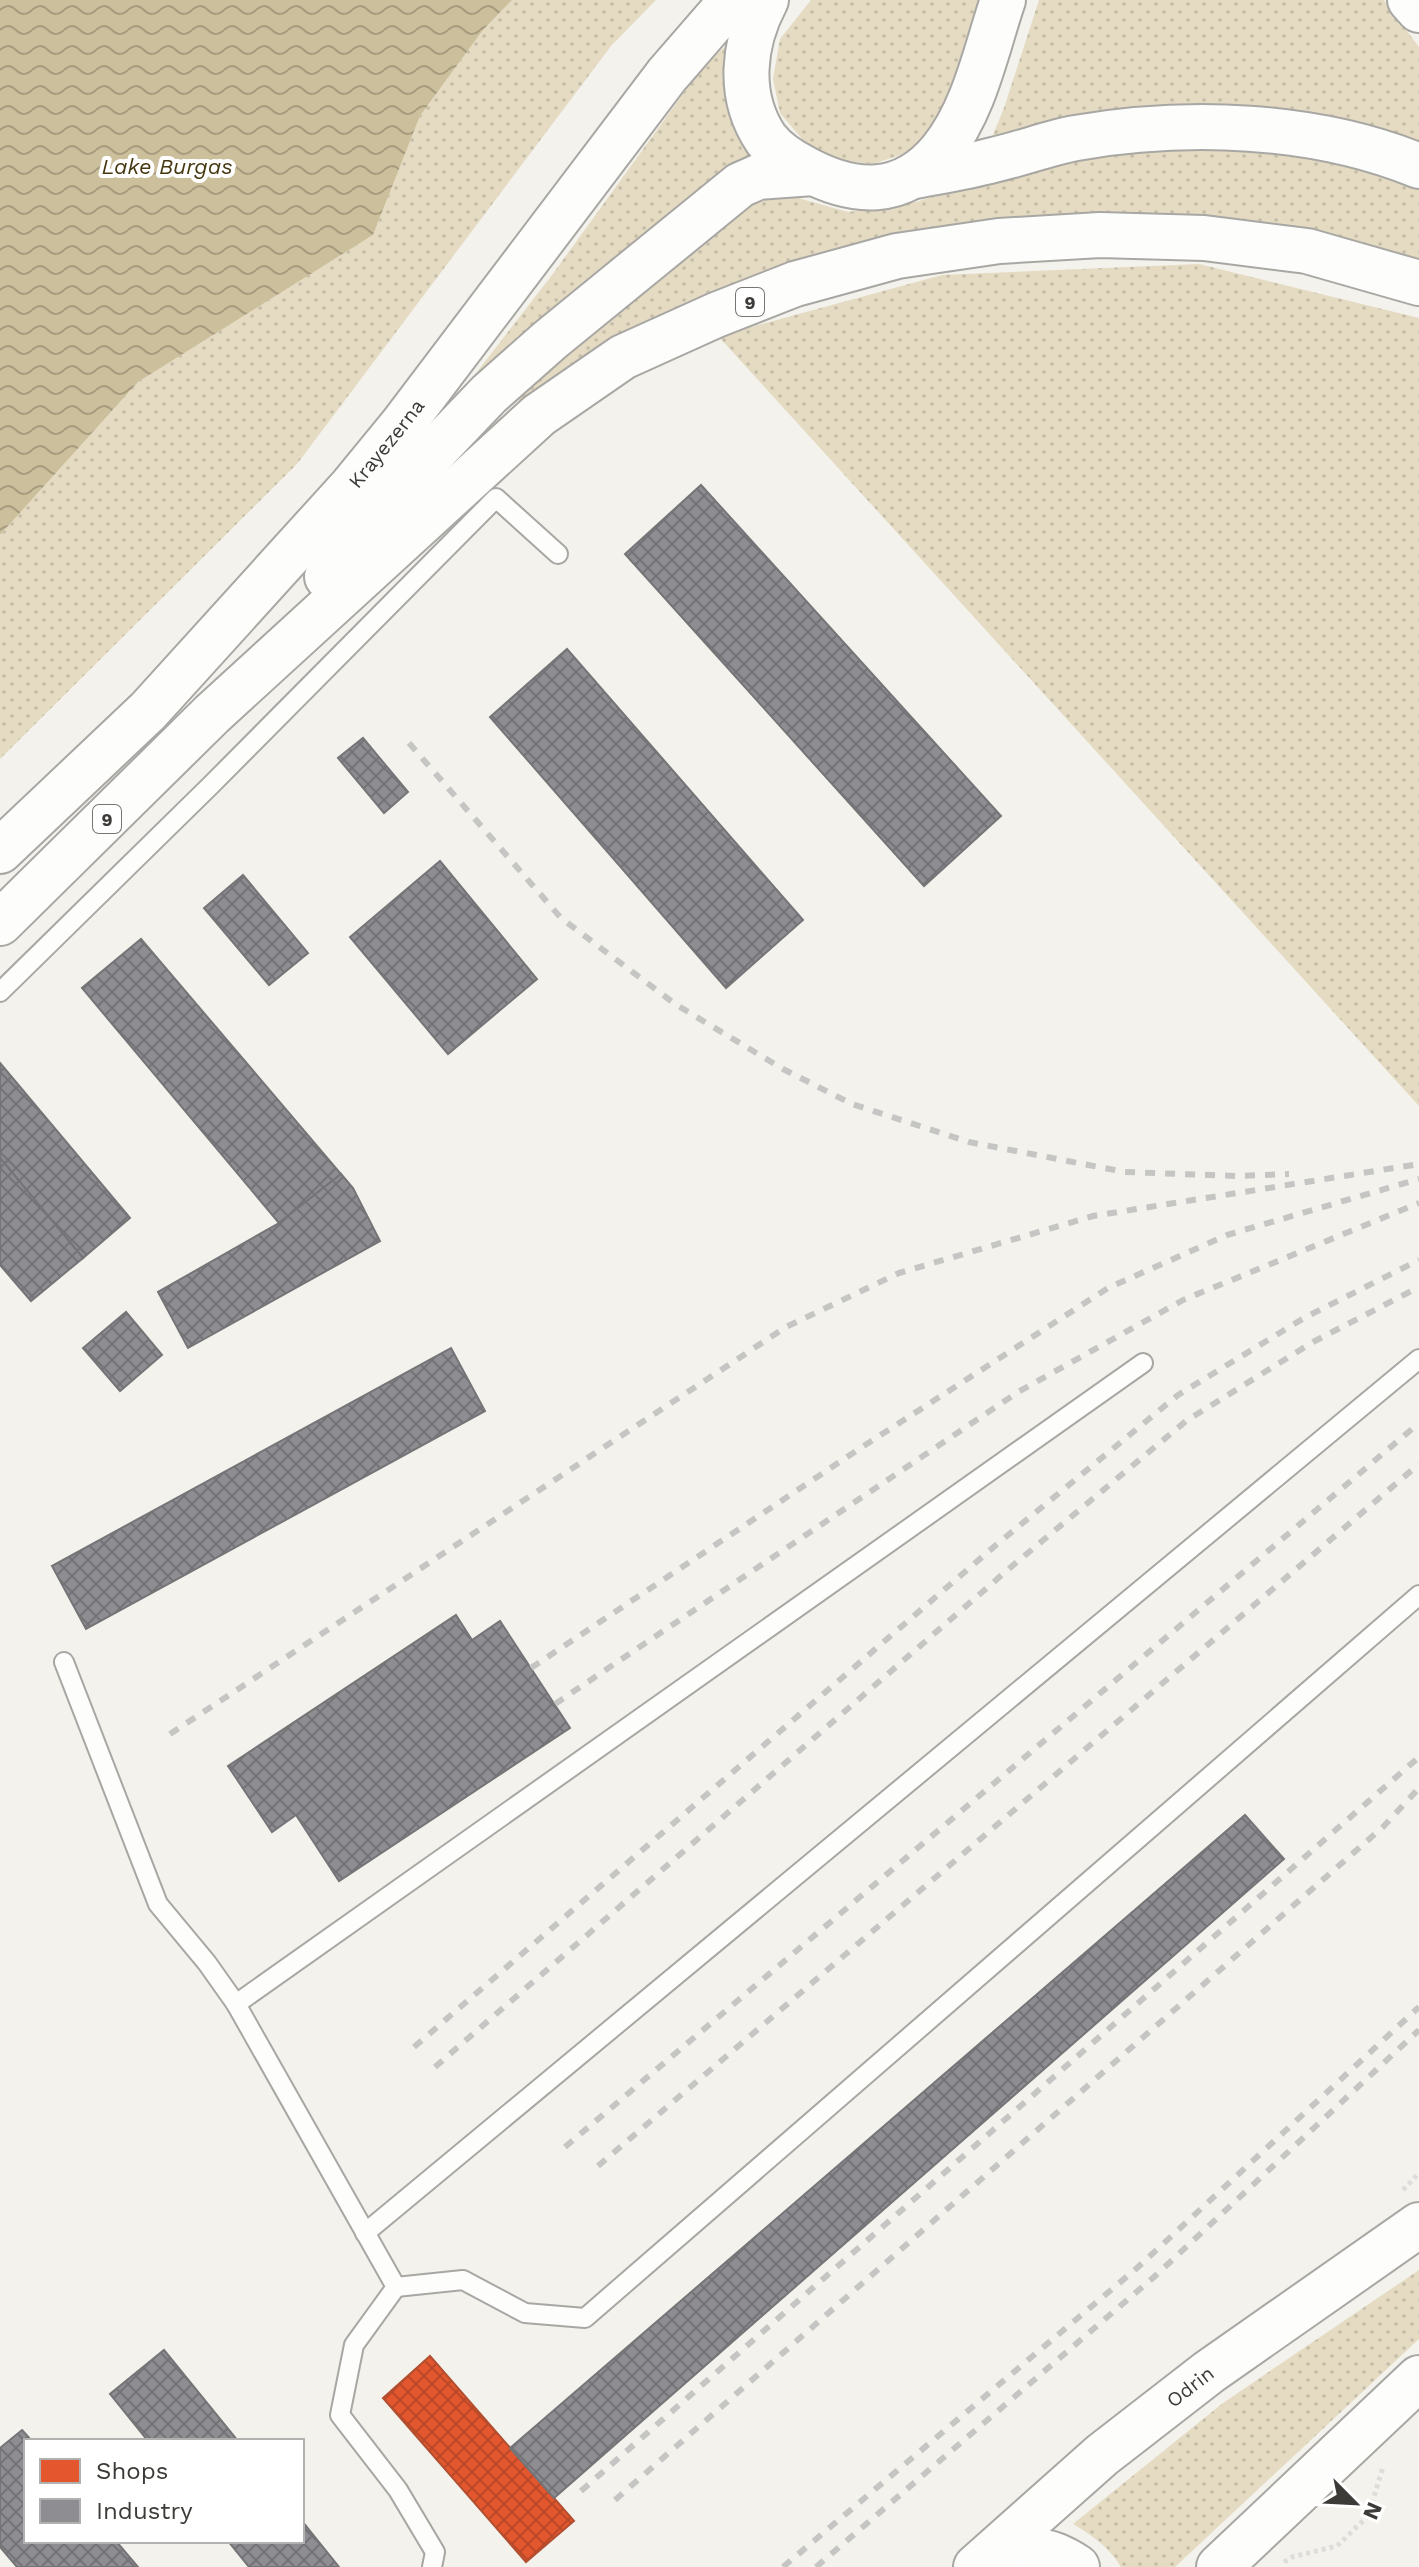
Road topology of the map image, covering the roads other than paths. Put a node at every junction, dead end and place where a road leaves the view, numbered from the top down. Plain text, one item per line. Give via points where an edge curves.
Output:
1 (732, 0) edge
2 (766, 0) edge
3 (1003, 0) edge
4 (1410, 0) edge
5 (1419, 10) edge
6 (1419, 166) edge
7 (813, 173) junction
8 (915, 176) junction
9 (1419, 283) edge
10 (558, 554) dead end
11 (212, 714) junction
12 (0, 851) edge
13 (0, 923) edge
14 (0, 992) edge
15 (1419, 1359) edge
16 (1143, 1363) dead end
17 (1419, 1595) edge
18 (64, 1662) dead end
19 (236, 2004) junction
20 (1419, 2225) edge
21 (365, 2233) junction
22 (396, 2287) junction
23 (1419, 2378) edge
24 (977, 2566) edge
25 (432, 2567) edge
26 (1077, 2567) edge
27 (1219, 2567) edge

1 - 12 main road, Krayezerna via 667,75 352,486 148,711
2 - 7 main road via 751,32 745,65 754,115 780,153
3 - 8 main road via 960,121 941,151
4 - 5 main road
6 - 8 main road via 1324,138 1240,127 1156,127 1073,138
7 - 8 main road via 872,188
7 - 11 main road via 758,177 740,185 489,394 424,462
9 - 11 main road, 9 via 1307,251 1204,238 1100,235 999,241 897,256 795,284 623,357 539,415
10 - 14 lane via 496,498
11 - 13 main road, 9
15 - 21 lane
16 - 19 lane
17 - 22 lane via 585,2318 525,2313 463,2280
18 - 19 lane via 158,1904
19 - 21 lane
20 - 24 main road, Odrin via 1102,2455
21 - 22 lane
22 - 25 lane via 354,2345 340,2415 398,2490 435,2552
23 - 27 main road
24 - 26 main road via 1016,2550 1058,2554

